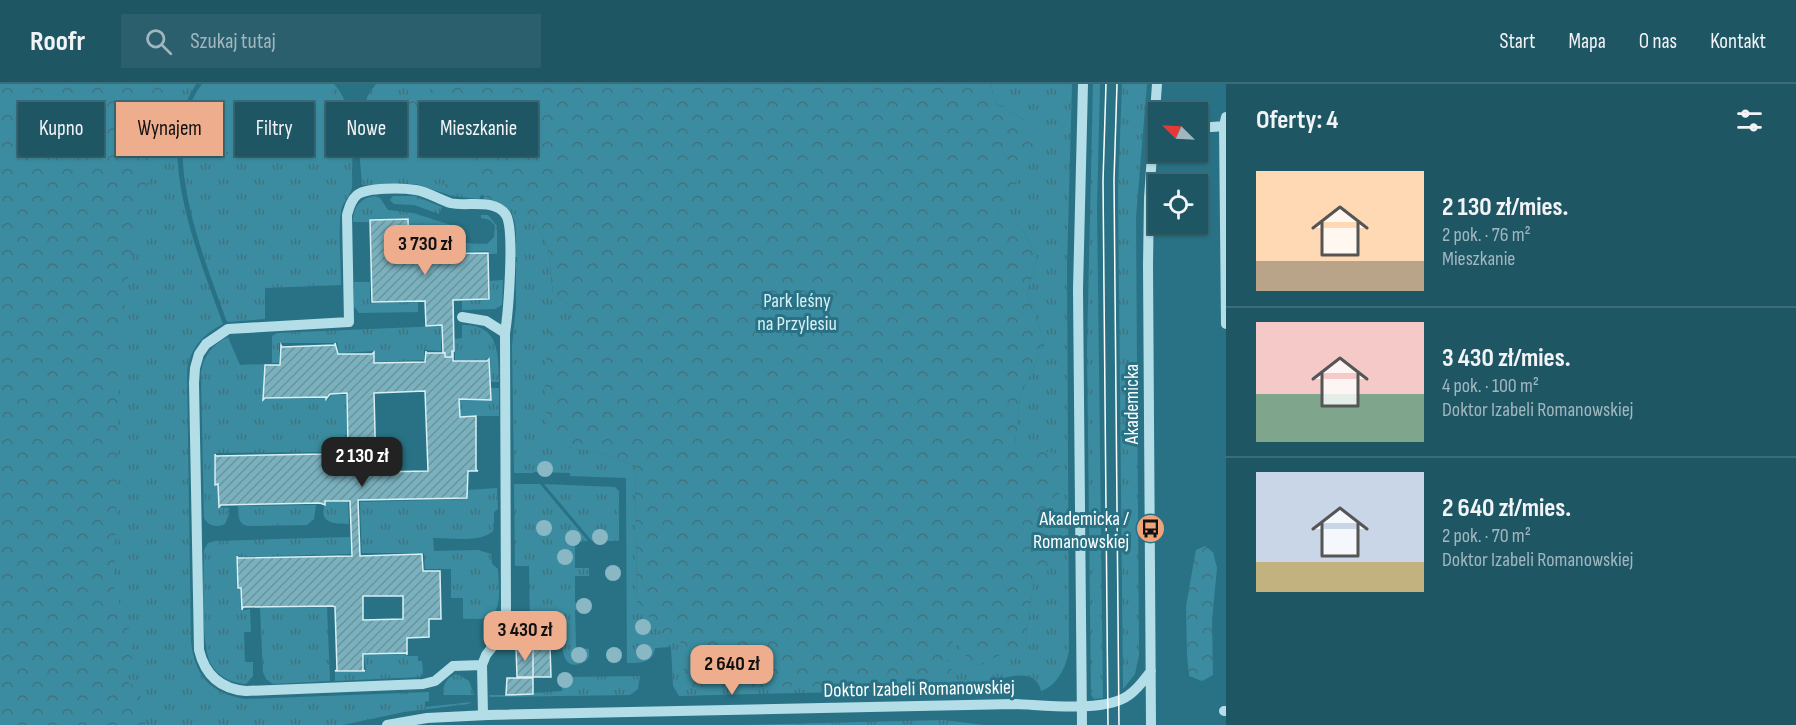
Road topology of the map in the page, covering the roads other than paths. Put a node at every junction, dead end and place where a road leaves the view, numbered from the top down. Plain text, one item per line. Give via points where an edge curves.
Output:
1 (1083, 84) edge
2 (1157, 84) edge
3 (1157, 102) edge
4 (1225, 123) edge
5 (1208, 126) edge
6 (1153, 162) edge
7 (462, 317) dead end
8 (1226, 324) edge
9 (505, 333) junction
10 (482, 665) junction
11 (1151, 671) junction
12 (1082, 706) junction
13 (483, 715) junction
14 (387, 725) edge
15 (1082, 725) edge
16 (1151, 725) edge

1 - 12 street via 1078,289
2 - 3 street, Akademicka
4 - 5 street
4 - 8 street
6 - 11 street, Akademicka via 1148,265
7 - 9 street via 486,321
9 - 10 street via 506,612 500,637
9 - 10 street via 509,306 509,224 503,212 490,206 450,202 416,190 370,190 357,195 347,215 349,322 228,329 206,344 195,368 198,636 202,660 210,674 237,690 260,691 423,684 435,681 453,666
10 - 13 street
11 - 12 street, Doktor Izabeli Romanowskiej via 1128,696 1115,703
11 - 16 street, Akademicka
12 - 13 street, Doktor Izabeli Romanowskiej via 1015,704
12 - 15 street
13 - 14 street, Doktor Izabeli Romanowskiej

